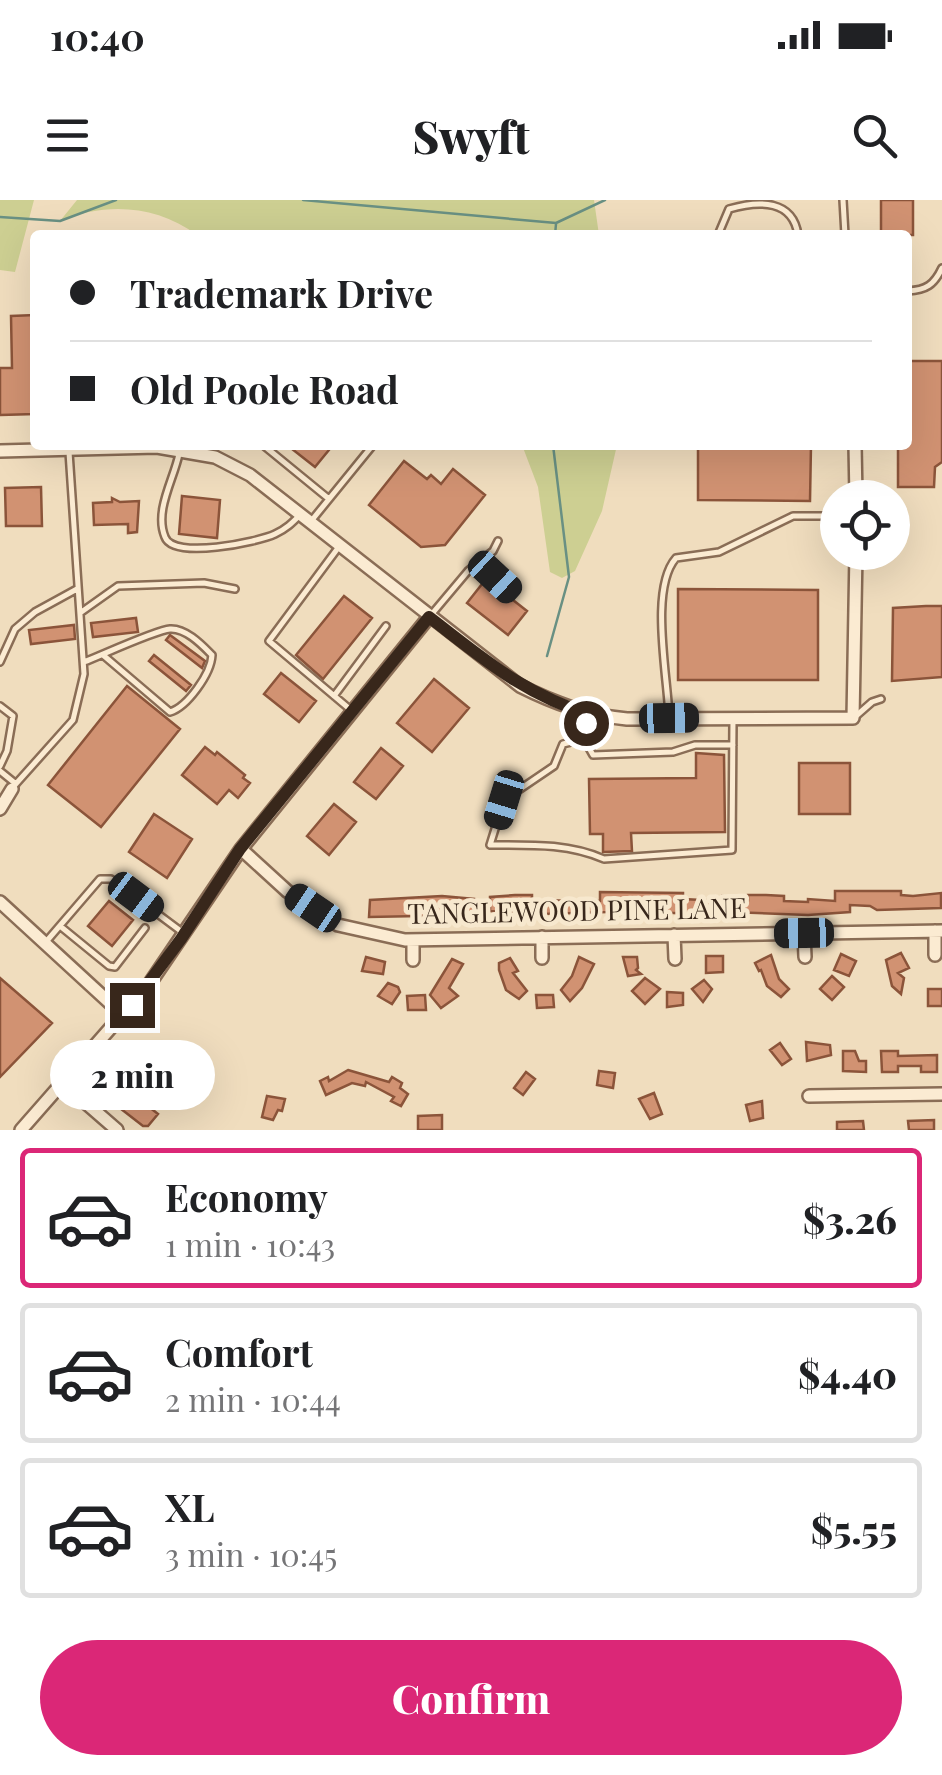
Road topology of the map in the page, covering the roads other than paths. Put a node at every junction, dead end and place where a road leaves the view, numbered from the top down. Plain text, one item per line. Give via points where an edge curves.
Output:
1 (844, 200) edge
2 (720, 230) edge
3 (797, 230) edge
4 (844, 230) edge
5 (942, 268) edge
6 (912, 291) edge
7 (30, 450) edge
8 (76, 450) edge
9 (174, 450) edge
10 (202, 450) edge
11 (269, 450) edge
12 (369, 450) edge
13 (856, 450) edge
14 (0, 451) edge
15 (180, 451) junction
16 (856, 480) edge
17 (328, 499) junction
18 (820, 516) edge
19 (305, 518) junction
20 (498, 541) dead end
21 (340, 546) junction
22 (479, 562) junction
23 (856, 570) edge
24 (78, 589) junction
25 (236, 589) dead end
26 (511, 592) dead end
27 (80, 613) junction
28 (429, 617) junction
29 (386, 626) dead end
30 (103, 655) junction
31 (2, 658) edge
32 (84, 662) junction
33 (334, 696) junction
34 (881, 699) dead end
35 (0, 706) edge
36 (352, 711) junction
37 (591, 715) junction
38 (734, 717) junction
39 (669, 718) junction
40 (854, 718) junction
41 (584, 740) junction
42 (733, 745) junction
43 (0, 769) edge
44 (14, 786) junction
45 (0, 809) edge
46 (240, 849) junction
47 (0, 902) edge
48 (60, 926) junction
49 (145, 928) dead end
50 (938, 931) edge
51 (804, 933) junction
52 (184, 934) junction
53 (674, 935) junction
54 (542, 938) junction
55 (413, 940) junction
56 (44, 944) junction
57 (935, 955) dead end
58 (805, 957) dead end
59 (542, 958) dead end
60 (675, 959) dead end
61 (413, 960) dead end
62 (123, 1015) junction
63 (63, 1084) junction
64 (942, 1094) edge
65 (808, 1096) dead end
66 (109, 1127) edge
67 (21, 1130) edge

1 - 4 lane
2 - 3 lane via 729,209 768,200 793,215
5 - 6 lane via 925,290
7 - 14 street
8 - 24 lane
9 - 15 street
10 - 15 street
10 - 19 street
11 - 17 lane
12 - 17 lane
13 - 16 street
15 - 19 lane via 164,510 170,544 228,546 272,536
17 - 19 lane
18 - 39 lane via 793,516 720,552 676,558 670,565 663,601
19 - 21 street
20 - 22 lane
21 - 28 street
21 - 33 lane via 269,641
22 - 26 lane
22 - 28 lane
23 - 40 street
24 - 27 lane
24 - 31 lane via 15,629
25 - 27 lane via 204,583 118,586
27 - 32 lane
28 - 36 street
28 - 37 street via 520,686
29 - 33 lane
30 - 30 lane via 171,629 212,656 211,667 170,712
30 - 32 lane
32 - 44 lane via 74,720
33 - 36 lane
34 - 40 lane
35 - 43 lane via 12,718
36 - 46 street
37 - 39 street
37 - 41 lane
38 - 39 street
38 - 40 street
38 - 42 lane
41 - 42 lane via 593,755
41 - 42 lane via 564,744 554,766 504,800 490,845 546,845 604,859 732,850
43 - 44 lane
44 - 45 street
46 - 52 street
46 - 55 street, TANGLEWOOD PINE LANE via 338,924
47 - 56 street
48 - 49 lane via 115,967
48 - 52 lane via 100,880 111,879
48 - 56 lane
50 - 51 street, TANGLEWOOD PINE LANE
50 - 57 street
51 - 53 street, TANGLEWOOD PINE LANE
51 - 58 street
52 - 62 street
53 - 54 street, TANGLEWOOD PINE LANE
53 - 60 street
54 - 55 street, TANGLEWOOD PINE LANE
54 - 59 street
55 - 61 street
56 - 62 street
62 - 63 street
63 - 66 street
63 - 67 street
64 - 65 street

